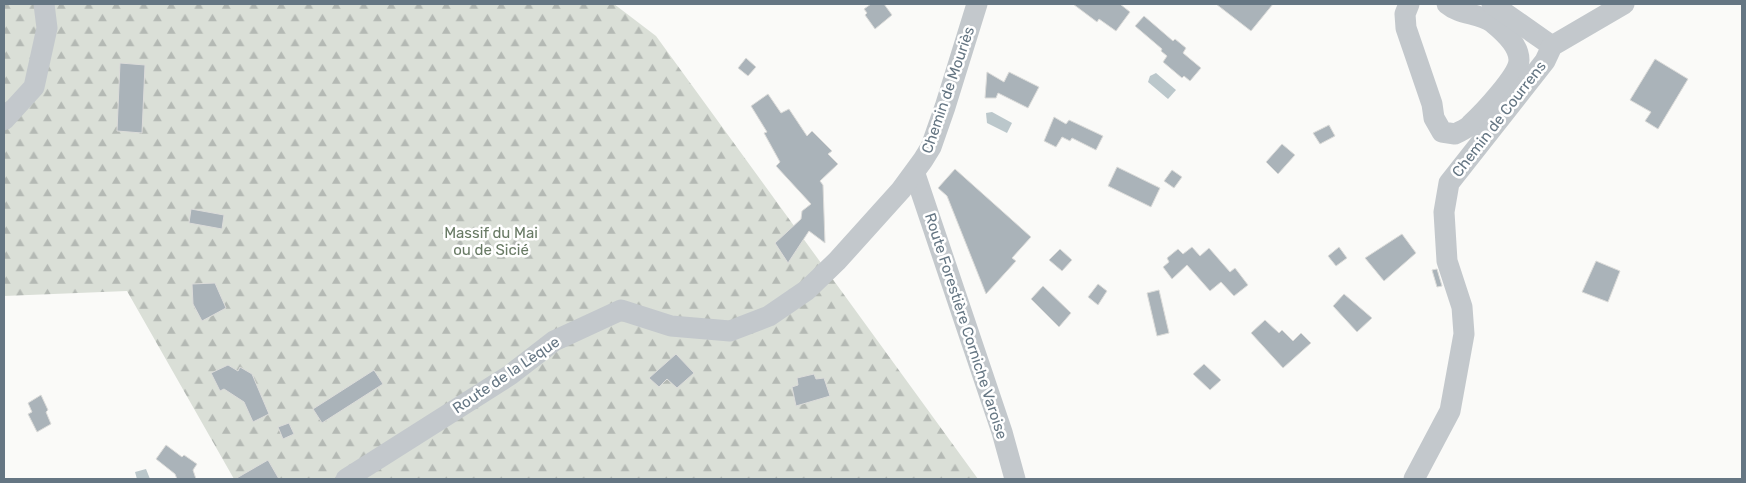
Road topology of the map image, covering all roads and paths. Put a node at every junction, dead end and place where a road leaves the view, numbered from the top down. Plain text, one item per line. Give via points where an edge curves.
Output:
1 (44, 4) edge
2 (977, 4) edge
3 (1408, 4) edge
4 (1447, 4) edge
5 (1492, 4) edge
6 (1624, 4) edge
7 (1552, 46) junction
8 (4, 120) edge
9 (915, 174) junction
10 (1002, 432) junction
11 (346, 479) edge
12 (1015, 479) edge
13 (1032, 479) edge
14 (1414, 479) edge

1 - 8 street via 47,28 34,87
2 - 9 street, Chemin de Mouriès via 931,147
3 - 4 street via 1406,28 1434,118 1442,132 1455,134 1470,126 1514,75 1519,61 1518,50 1491,22 1454,10
5 - 7 street, Chemin de Courrens
6 - 7 street, Chemin de Courrens
7 - 14 street, Chemin de Courrens via 1545,62 1449,183 1444,212 1447,261 1462,307 1464,334 1450,410
9 - 10 street, Route Forestière Corniche Varoise
9 - 11 street, Route de la Lèque via 825,273 807,290 769,316 730,331 671,326 621,310 554,341 510,375
10 - 12 street, Route Forestière Corniche Varoise
10 - 13 street

